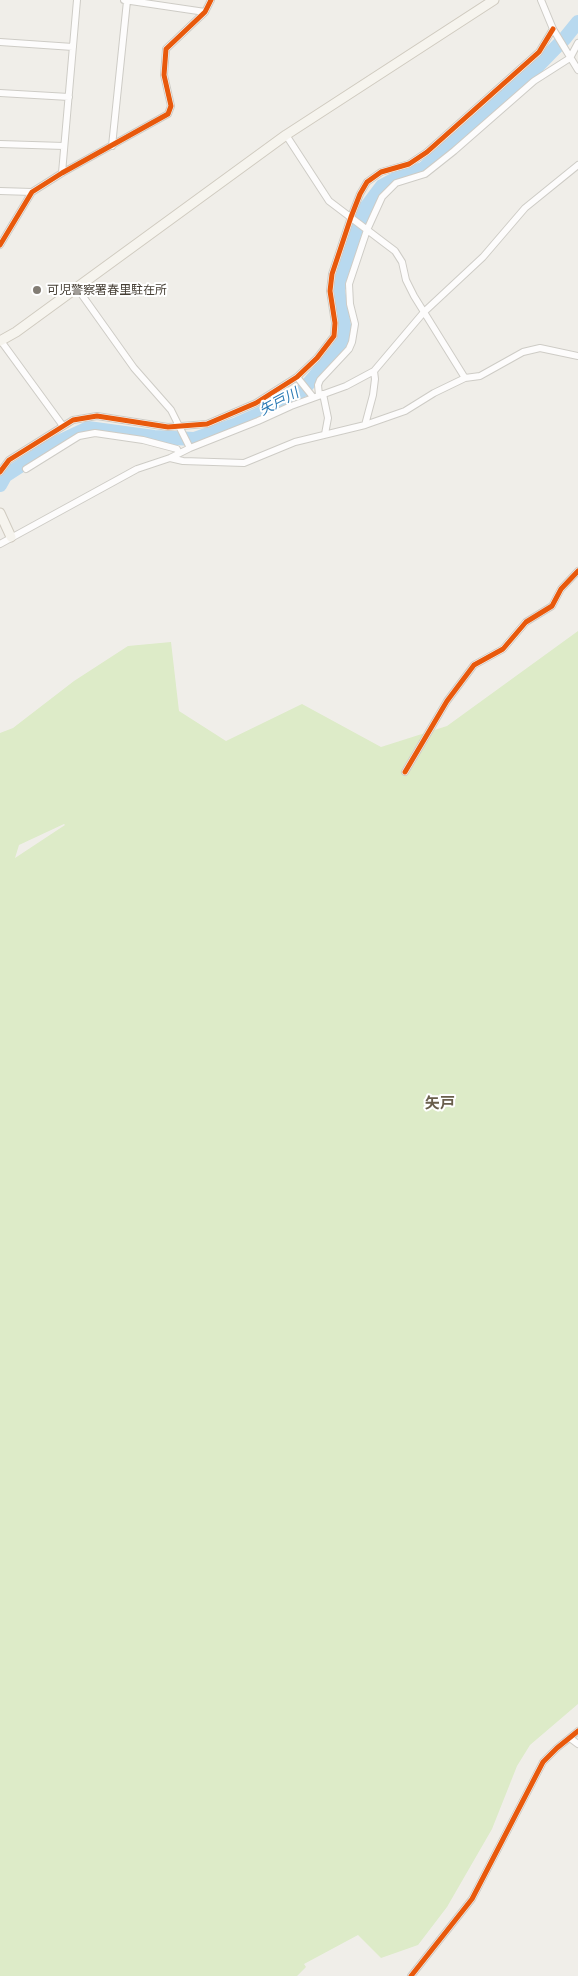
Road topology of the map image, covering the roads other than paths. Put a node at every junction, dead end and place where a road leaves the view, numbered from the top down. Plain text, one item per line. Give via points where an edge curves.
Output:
1 (77, 0) edge
2 (123, 0) edge
3 (126, 0) edge
4 (211, 0) edge
5 (494, 0) edge
6 (541, 0) edge
7 (205, 12) junction
8 (554, 29) junction
9 (0, 42) edge
10 (578, 43) edge
11 (73, 48) junction
12 (568, 55) junction
13 (578, 70) edge
14 (0, 93) edge
15 (68, 98) junction
16 (286, 135) junction
17 (0, 144) edge
18 (64, 146) junction
19 (112, 146) junction
20 (578, 165) edge
21 (62, 173) junction
22 (0, 191) edge
23 (32, 192) junction
24 (351, 217) junction
25 (9, 228) junction
26 (0, 229) edge
27 (368, 230) junction
28 (0, 245) edge
29 (77, 288) junction
30 (424, 312) junction
31 (0, 341) edge
32 (578, 356) edge
33 (374, 371) junction
34 (297, 377) junction
35 (465, 378) junction
36 (319, 395) junction
37 (365, 425) junction
38 (63, 426) junction
39 (180, 426) junction
40 (325, 434) junction
41 (190, 448) junction
42 (179, 453) junction
43 (170, 458) junction
44 (26, 469) dead end
45 (0, 472) edge
46 (0, 513) edge
47 (11, 536) junction
48 (0, 544) edge
49 (578, 571) edge
50 (405, 772) dead end
51 (578, 1732) edge
52 (570, 1738) junction
53 (578, 1744) edge
54 (411, 1976) edge

1 - 11 street
2 - 3 street
3 - 7 street
3 - 19 street
4 - 7 street
5 - 16 street
6 - 8 street
7 - 19 street via 166,49 164,75 171,106 168,114
8 - 12 street
8 - 24 street via 539,52 427,152 409,164 381,172 367,182
9 - 11 street
10 - 12 street
11 - 15 street
12 - 13 street
12 - 27 street via 425,174 396,183 382,197
14 - 15 street
15 - 18 street
16 - 24 street via 329,200
16 - 29 street
17 - 18 street
18 - 21 street
19 - 21 street
20 - 30 street via 525,208 483,257
21 - 23 street
22 - 23 street
23 - 25 street
24 - 27 street
24 - 34 street via 332,274 330,291 334,336
25 - 26 street
25 - 28 street
27 - 30 street via 395,251 402,262 406,280
27 - 36 street via 349,284 355,324 352,342 349,350 320,380
29 - 31 street
29 - 39 street
30 - 33 street
30 - 35 street
31 - 38 street
32 - 35 street via 540,348 524,352 480,376
33 - 36 street via 362,379
33 - 37 street via 373,395
34 - 36 street
34 - 39 street via 256,404 207,424
35 - 37 street via 405,411
36 - 40 street via 328,418
36 - 41 street
37 - 40 street
38 - 39 street via 97,416 156,426
38 - 45 street via 9,460
39 - 41 street
40 - 43 street via 244,462
41 - 42 street
42 - 43 street
42 - 44 street via 177,448 95,433 79,436
43 - 47 street via 137,469
46 - 47 street
47 - 48 street
49 - 50 street via 552,606 526,622 503,649 474,666 447,701
51 - 52 street
52 - 53 street
52 - 54 street via 543,1762 472,1900

